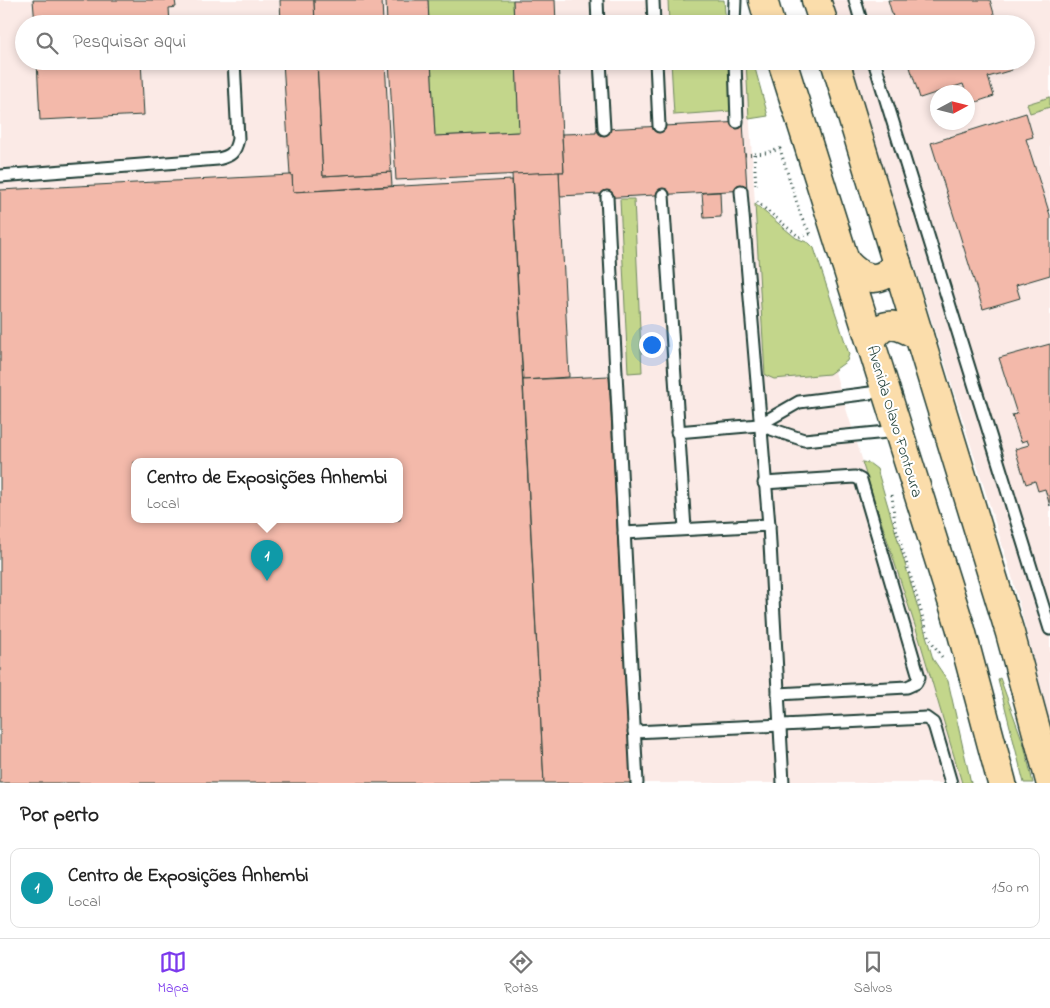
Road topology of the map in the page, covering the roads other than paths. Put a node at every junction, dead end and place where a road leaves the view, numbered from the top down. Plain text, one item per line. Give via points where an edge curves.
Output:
1 (597, 0) edge
2 (653, 0) edge
3 (735, 0) edge
4 (763, 0) edge
5 (816, 0) edge
6 (855, 0) edge
7 (598, 15) edge
8 (654, 15) edge
9 (734, 15) edge
10 (767, 15) edge
11 (821, 15) edge
12 (859, 15) edge
13 (234, 70) edge
14 (601, 70) edge
15 (656, 70) edge
16 (735, 70) edge
17 (785, 70) edge
18 (838, 70) edge
19 (877, 70) edge
20 (737, 122) dead end
21 (658, 126) dead end
22 (604, 129) dead end
23 (0, 176) edge
24 (741, 191) dead end
25 (663, 195) dead end
26 (607, 197) dead end
27 (845, 261) junction
28 (897, 263) junction
29 (919, 336) junction
30 (871, 342) junction
31 (886, 391) junction
32 (759, 425) junction
33 (677, 432) junction
34 (898, 432) junction
35 (764, 483) junction
36 (769, 525) junction
37 (685, 529) junction
38 (624, 533) junction
39 (1050, 629) edge
40 (778, 694) junction
41 (779, 725) junction
42 (634, 732) junction
43 (1050, 780) edge
44 (637, 783) edge
45 (783, 783) edge
46 (950, 783) edge
47 (1002, 783) edge

1 - 7 lane
2 - 8 lane
3 - 9 lane
4 - 10 main road
5 - 11 main road
6 - 12 lane
13 - 23 lane via 238,139 230,156
14 - 22 lane
15 - 21 lane
16 - 20 lane
17 - 27 main road, Avenida Olavo Fontoura
18 - 28 main road
19 - 39 lane
24 - 32 lane
25 - 33 lane
26 - 38 lane
27 - 28 main road via 869,279 890,272
27 - 30 main road, Avenida Olavo Fontoura
28 - 29 main road
29 - 30 main road via 894,325 880,328
29 - 43 main road via 1010,633
30 - 31 main road, Avenida Olavo Fontoura
31 - 32 lane via 799,402
31 - 34 main road, Avenida Olavo Fontoura
32 - 33 lane
32 - 34 lane via 804,440
32 - 35 lane
33 - 37 lane
34 - 47 main road, Avenida Olavo Fontoura via 960,626
35 - 36 lane
35 - 40 lane via 855,477 861,480 919,677 916,683 907,687
36 - 37 lane
36 - 40 lane
37 - 38 lane
38 - 42 lane
40 - 41 lane
41 - 42 lane
41 - 45 lane
41 - 46 lane via 926,718 935,728
42 - 44 lane

